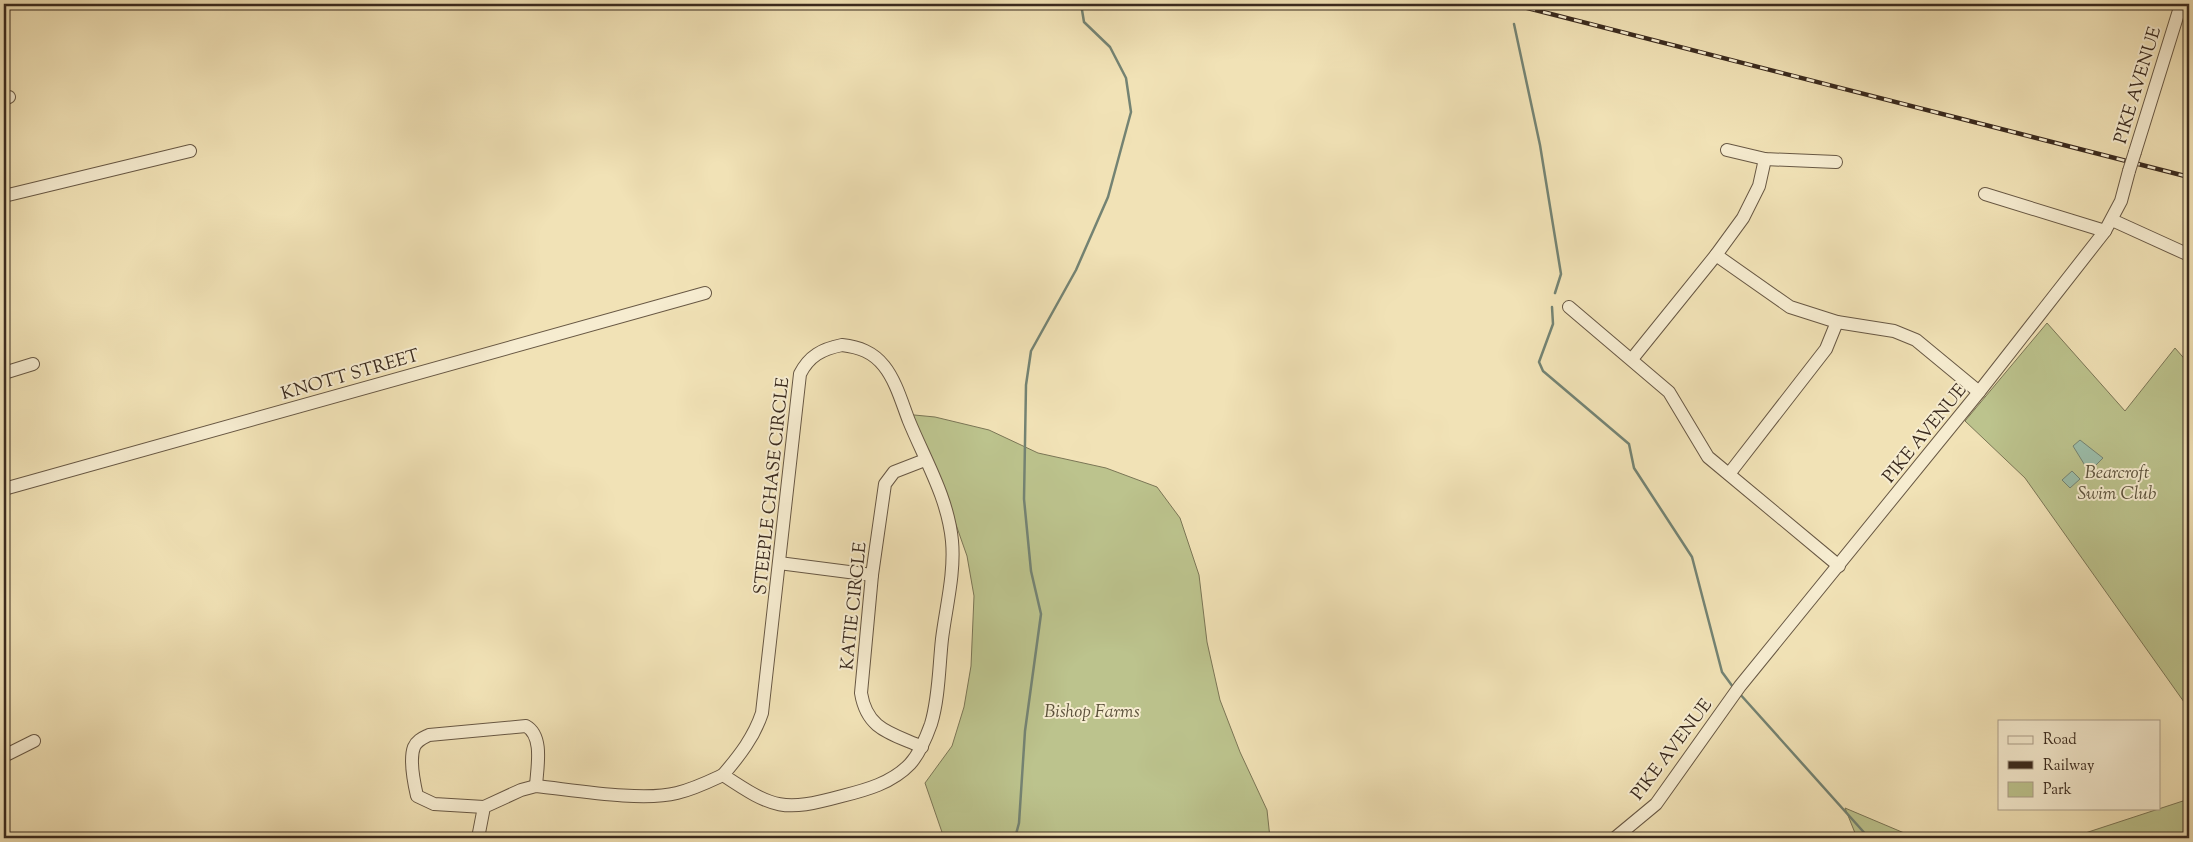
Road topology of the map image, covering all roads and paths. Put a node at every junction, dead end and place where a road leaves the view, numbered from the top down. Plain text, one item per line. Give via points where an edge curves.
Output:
1 (2181, 4) edge
2 (1727, 150) dead end
3 (190, 151) dead end
4 (1765, 159) junction
5 (1836, 162) dead end
6 (1985, 194) dead end
7 (4, 196) edge
8 (2108, 225) junction
9 (1716, 255) junction
10 (2189, 255) edge
11 (705, 293) dead end
12 (1569, 307) dead end
13 (1837, 322) junction
14 (1632, 359) junction
15 (33, 364) dead end
16 (4, 373) edge
17 (1979, 392) junction
18 (925, 460) junction
19 (1729, 474) junction
20 (4, 488) edge
21 (779, 563) junction
22 (1839, 566) junction
23 (872, 576) junction
24 (34, 741) dead end
25 (922, 747) junction
26 (4, 756) edge
27 (723, 775) junction
28 (536, 786) junction
29 (484, 807) junction
30 (478, 838) edge
31 (1615, 838) edge

1 - 8 street, PIKE AVENUE, bridge via 2120,201
2 - 4 street
3 - 7 street
4 - 5 street
4 - 9 street via 1751,204
6 - 8 street
8 - 10 street
8 - 17 street, PIKE AVENUE
9 - 13 street via 1790,307
9 - 14 street
11 - 20 street, KNOTT STREET
12 - 14 street
13 - 17 street via 1894,331 1916,340
13 - 19 street via 1826,349
14 - 19 street via 1669,392 1708,457
15 - 16 street
17 - 22 street, PIKE AVENUE
18 - 21 street, STEEPLE CHASE CIRCLE via 894,385 884,366 874,356 862,348 842,345 816,354 805,362 798,385
18 - 23 street, KATIE CIRCLE via 908,464 889,476 885,484
18 - 25 street, STEEPLE CHASE CIRCLE via 943,499 952,543 934,712
19 - 22 street
21 - 23 street
21 - 27 street, STEEPLE CHASE CIRCLE via 762,713 756,731
22 - 31 street, PIKE AVENUE via 1737,690 1656,804
23 - 25 street, KATIE CIRCLE via 862,693 864,708 869,719 879,727
24 - 26 street
25 - 27 street, STEEPLE CHASE CIRCLE via 909,765 890,779 868,790 808,805 768,802
27 - 28 street, STEEPLE CHASE CIRCLE via 676,794 651,796
28 - 29 street, STEEPLE CHASE CIRCLE
28 - 29 street via 536,738 533,730 526,726 430,735 420,739 414,747 413,760 417,796 434,804
29 - 30 street

